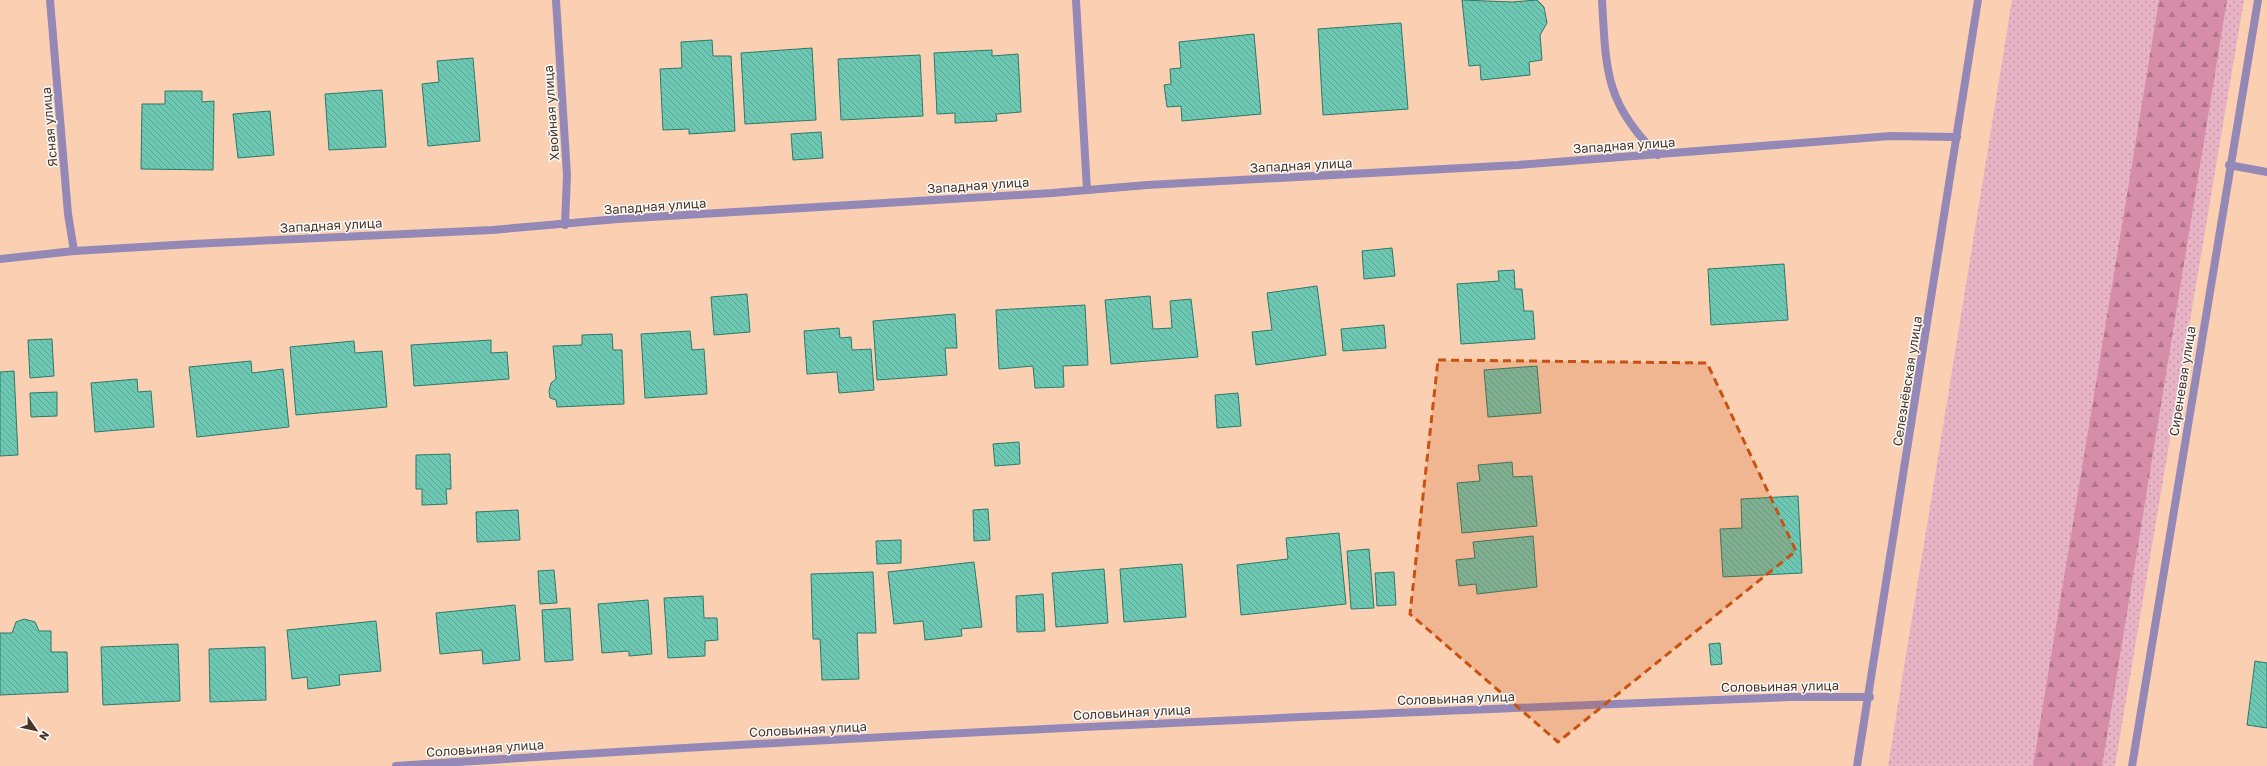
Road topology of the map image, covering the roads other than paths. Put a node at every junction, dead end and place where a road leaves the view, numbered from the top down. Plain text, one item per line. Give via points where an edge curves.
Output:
1 (50, 0) edge
2 (556, 0) edge
3 (1076, 0) edge
4 (1602, 0) edge
5 (1978, 0) edge
6 (2258, 0) edge
7 (1957, 137) junction
8 (1658, 155) junction
9 (2230, 165) junction
10 (2267, 172) edge
11 (1087, 190) junction
12 (565, 225) junction
13 (74, 251) junction
14 (0, 259) edge
15 (1870, 697) junction
16 (396, 766) edge
17 (1858, 766) edge
18 (2132, 766) edge

1 - 13 street, Ясная улица via 68,214
2 - 12 street, Хвойная улица via 567,175
3 - 11 street
4 - 8 street via 1606,64 1616,102 1640,137
5 - 7 street, Селезнёвская улица
6 - 9 street, Сиреневая улица
7 - 8 street, Западная улица via 1891,136
7 - 15 street, Селезнёвская улица
8 - 11 street, Западная улица
9 - 10 street
9 - 18 street, Сиреневая улица
11 - 12 street, Западная улица via 618,219
12 - 13 street, Западная улица
13 - 14 street, Западная улица
15 - 16 street, Соловьиная улица via 1791,697 1169,722 587,753
15 - 17 street, Селезнёвская улица

